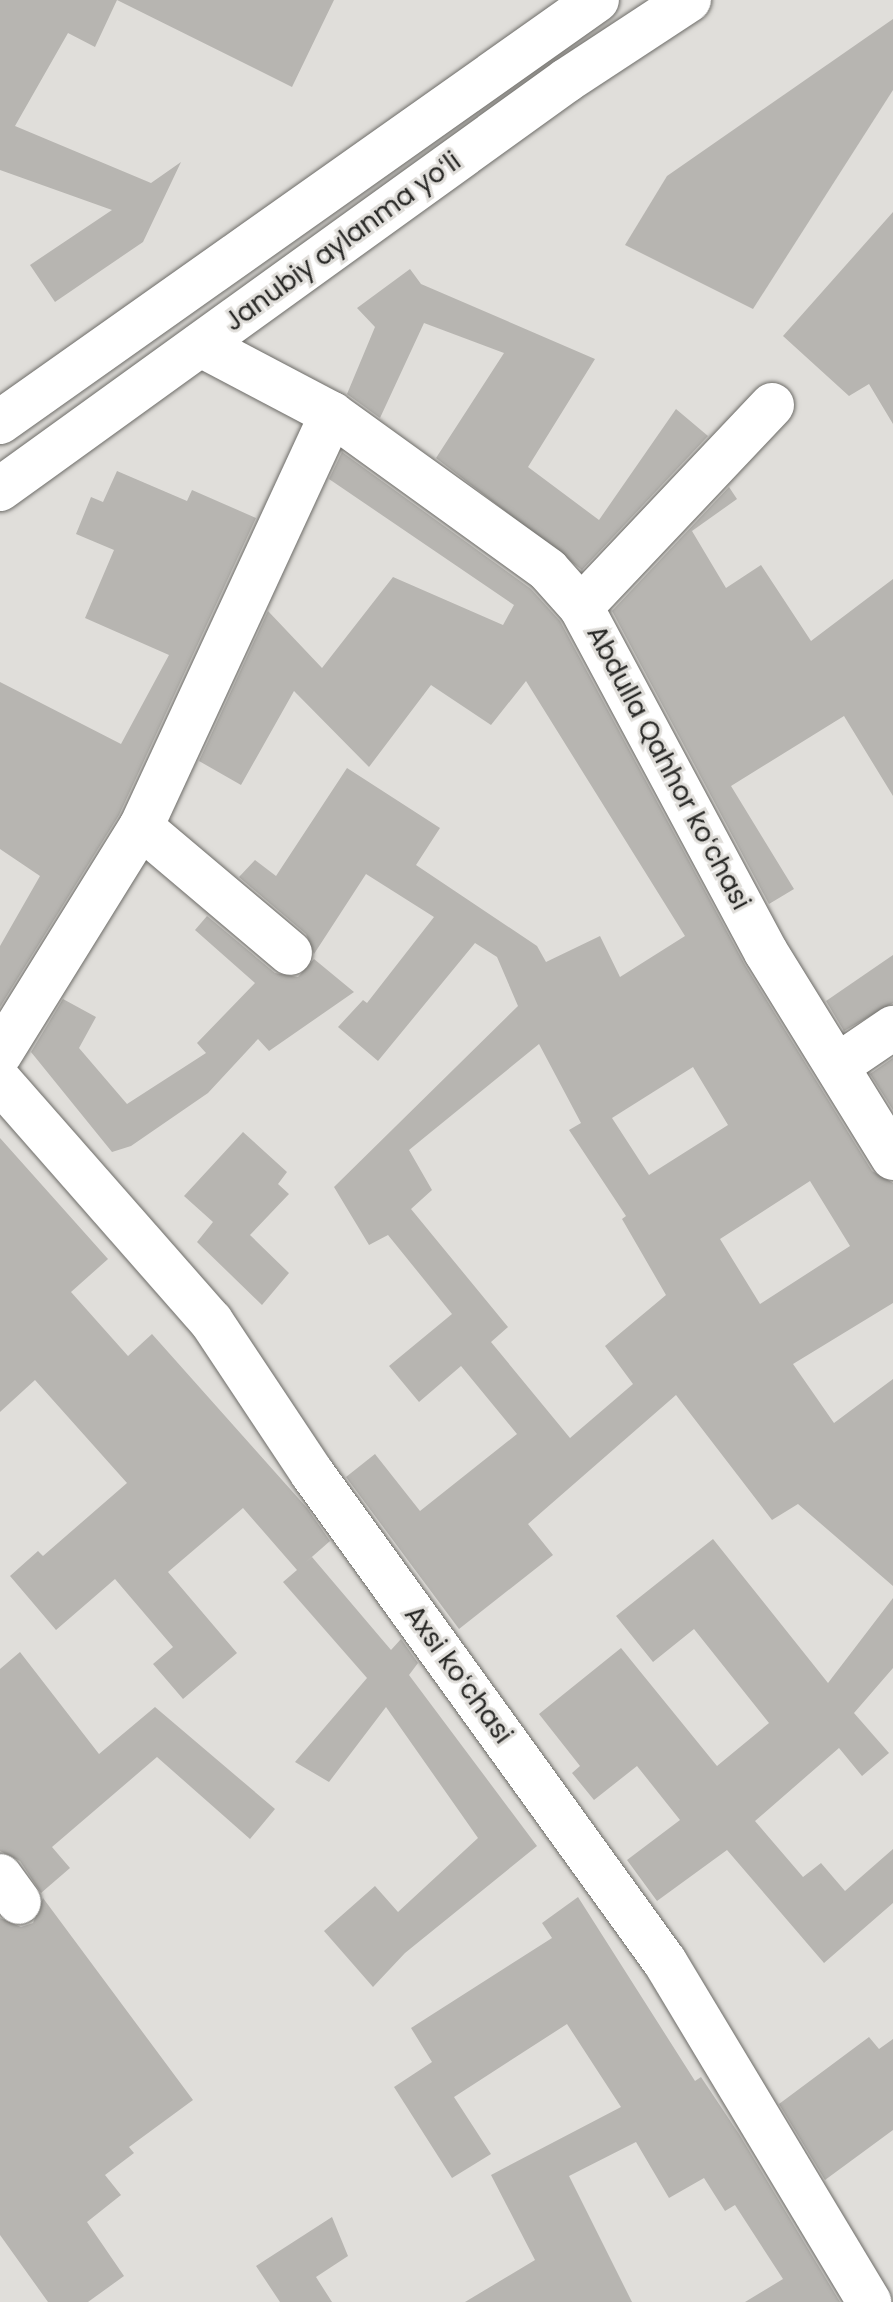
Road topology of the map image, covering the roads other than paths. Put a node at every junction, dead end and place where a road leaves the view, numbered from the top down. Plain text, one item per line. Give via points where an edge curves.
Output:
1 (597, 0) edge
2 (689, 0) edge
3 (201, 345) junction
4 (772, 405) dead end
5 (332, 414) junction
6 (0, 422) edge
7 (0, 489) edge
8 (581, 607) junction
9 (141, 827) junction
10 (290, 953) dead end
11 (893, 1028) edge
12 (0, 1054) edge
13 (837, 1066) junction
14 (0, 1081) edge
15 (893, 1158) edge
16 (869, 2302) edge

1 - 6 main road, Janubiy aylanma yoʻli
2 - 3 main road, Janubiy aylanma yoʻli via 567,80
3 - 5 main road, Abdulla Qahhor koʻchasi
3 - 7 main road, Janubiy aylanma yoʻli
4 - 8 main road
5 - 8 main road, Abdulla Qahhor koʻchasi via 548,570
5 - 9 main road
8 - 13 main road, Abdulla Qahhor koʻchasi via 766,952
9 - 10 main road
9 - 12 main road
11 - 13 main road
13 - 15 main road, Abdulla Qahhor koʻchasi
14 - 16 main road, Axsi koʻchasi via 211,1321 312,1473 665,1962

